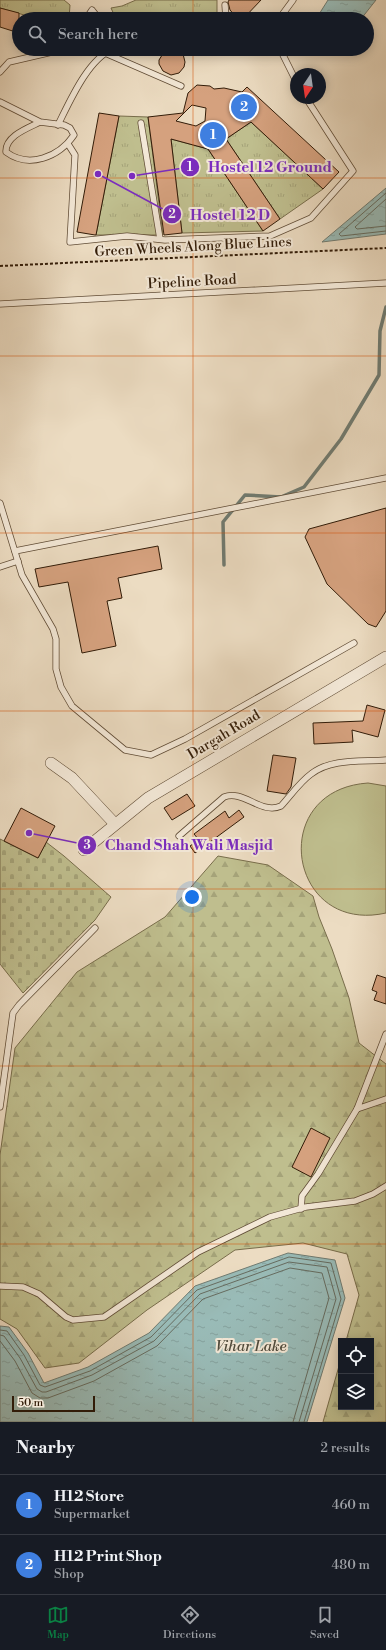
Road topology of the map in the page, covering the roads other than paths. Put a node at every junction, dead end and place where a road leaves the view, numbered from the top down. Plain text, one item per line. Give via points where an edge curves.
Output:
1 (293, 0) edge
2 (225, 6) dead end
3 (225, 12) edge
4 (284, 12) edge
5 (35, 56) edge
6 (103, 56) edge
7 (120, 56) edge
8 (284, 56) edge
9 (290, 69) edge
10 (0, 72) edge
11 (180, 86) dead end
12 (0, 102) edge
13 (310, 104) edge
14 (40, 122) junction
15 (141, 123) dead end
16 (58, 125) junction
17 (68, 144) junction
18 (160, 239) junction
19 (386, 283) edge
20 (0, 304) edge
21 (386, 478) edge
22 (0, 503) edge
23 (15, 551) junction
24 (18, 561) junction
25 (0, 567) edge
26 (354, 643) dead end
27 (386, 656) edge
28 (386, 760) edge
29 (51, 763) dead end
30 (115, 824) junction
31 (179, 836) dead end
32 (84, 850) dead end
33 (95, 928) dead end
34 (386, 1034) edge
35 (386, 1099) edge
36 (0, 1107) edge
37 (357, 1109) junction
38 (386, 1186) edge
39 (301, 1209) junction
40 (0, 1286) edge

1 - 4 lane
2 - 3 lane
5 - 10 lane via 9,62
6 - 16 lane via 81,80
7 - 11 lane
8 - 9 lane
12 - 14 lane
13 - 18 lane via 353,171 311,218 270,236
14 - 16 lane
14 - 17 lane via 11,139 6,152 16,159 39,159 49,157
15 - 18 lane
16 - 17 lane via 70,128 74,135
17 - 18 lane via 75,155 70,242 127,236
19 - 20 lane, Pipeline Road
21 - 23 lane
22 - 23 lane
23 - 24 lane
24 - 25 lane
24 - 26 lane via 22,575 53,630 56,639 56,669 61,687 72,706 125,750 151,755 185,739
27 - 30 street, Dargah Road via 148,798
28 - 31 lane via 339,763 322,767 310,774 281,806 276,808 268,808 230,794 224,796
29 - 30 street via 72,778
30 - 32 street, Dargah Road
33 - 36 lane via 13,1013
34 - 37 lane
35 - 37 lane
37 - 39 lane via 302,1196
38 - 39 lane via 355,1201
39 - 40 lane via 270,1216 198,1252 104,1317 73,1320 39,1294 23,1287

